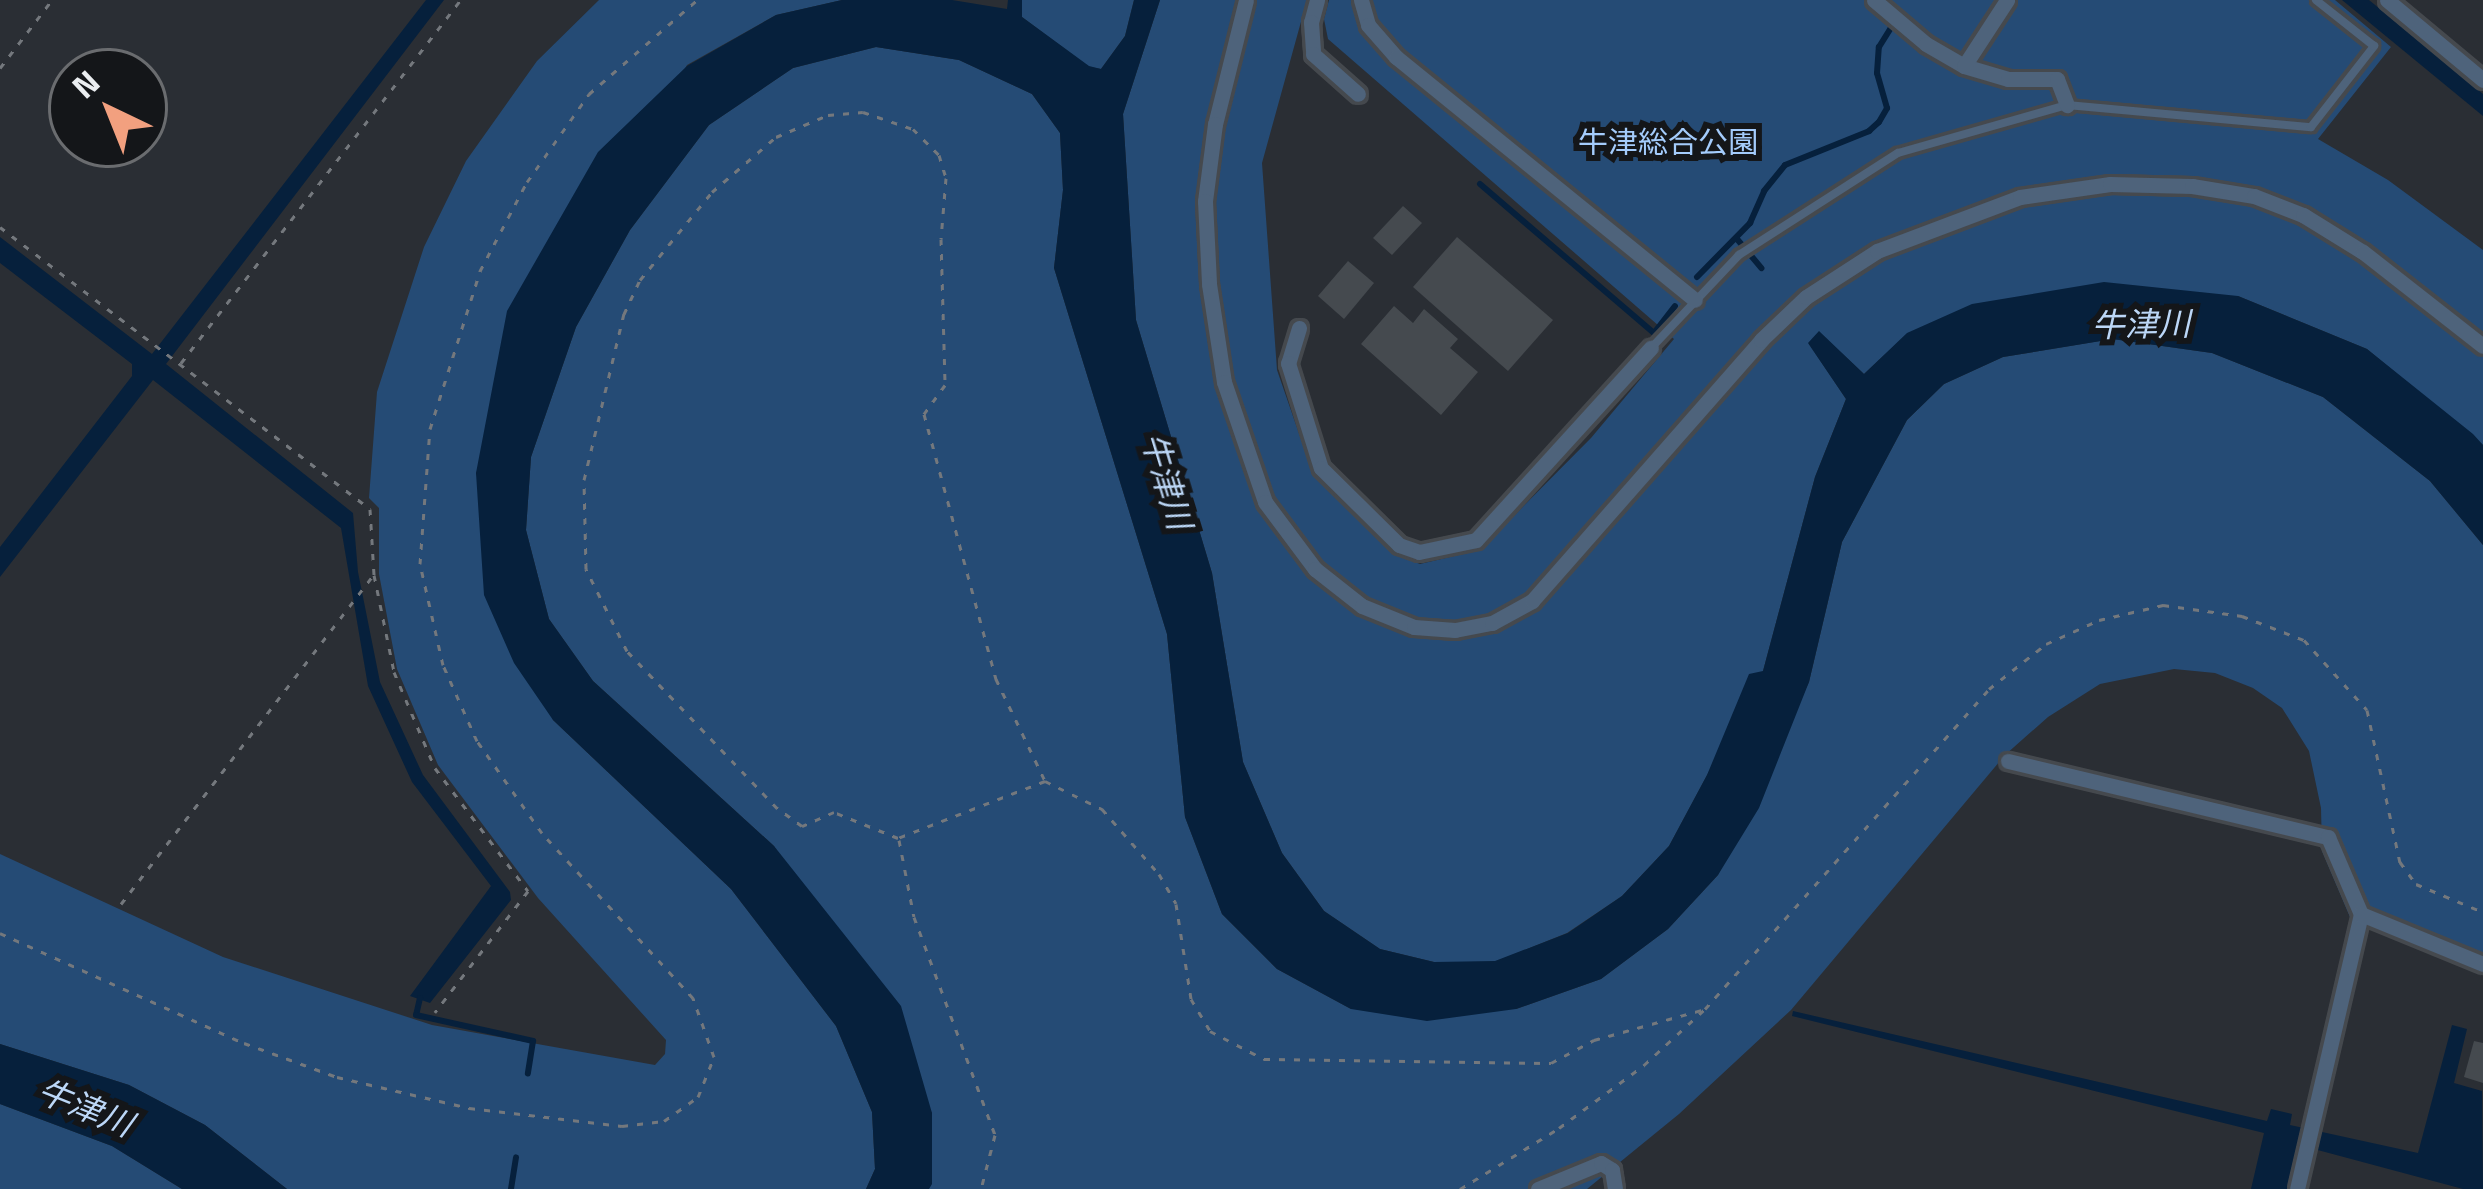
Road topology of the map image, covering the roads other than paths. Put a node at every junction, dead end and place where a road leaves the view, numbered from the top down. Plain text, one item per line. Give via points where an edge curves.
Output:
1 (1246, 0) edge
2 (1317, 0) edge
3 (1361, 0) edge
4 (2007, 0) edge
5 (2316, 0) edge
6 (2386, 0) edge
7 (1880, 6) edge
8 (1964, 66) junction
9 (2483, 80) edge
10 (1358, 94) dead end
11 (2067, 105) junction
12 (1695, 300) junction
13 (1299, 328) dead end
14 (2483, 346) edge
15 (1651, 348) joint
16 (2008, 761) dead end
17 (2361, 914) junction
18 (2483, 964) edge
19 (1538, 1189) edge
20 (1615, 1189) edge
21 (2296, 1189) edge

1 - 14 street via 1205,201 1224,382 1265,502 1315,568 1362,606 1414,627 1492,623 1532,601 1806,296 1877,251 2020,197 2110,184 2254,196 2303,214 2363,252
2 - 10 street via 1312,54
3 - 12 street via 1368,26 1396,57
4 - 8 street
5 - 11 lane via 2374,46 2312,127
6 - 9 street
7 - 8 street
8 - 11 street via 2008,79 2057,79
11 - 12 lane via 1898,153 1739,255
12 - 15 lane
13 - 15 street via 1288,363 1321,468 1399,545 1419,552 1476,540
16 - 17 street via 2328,838
17 - 18 street
17 - 21 street
19 - 20 street via 1601,1163 1612,1170

